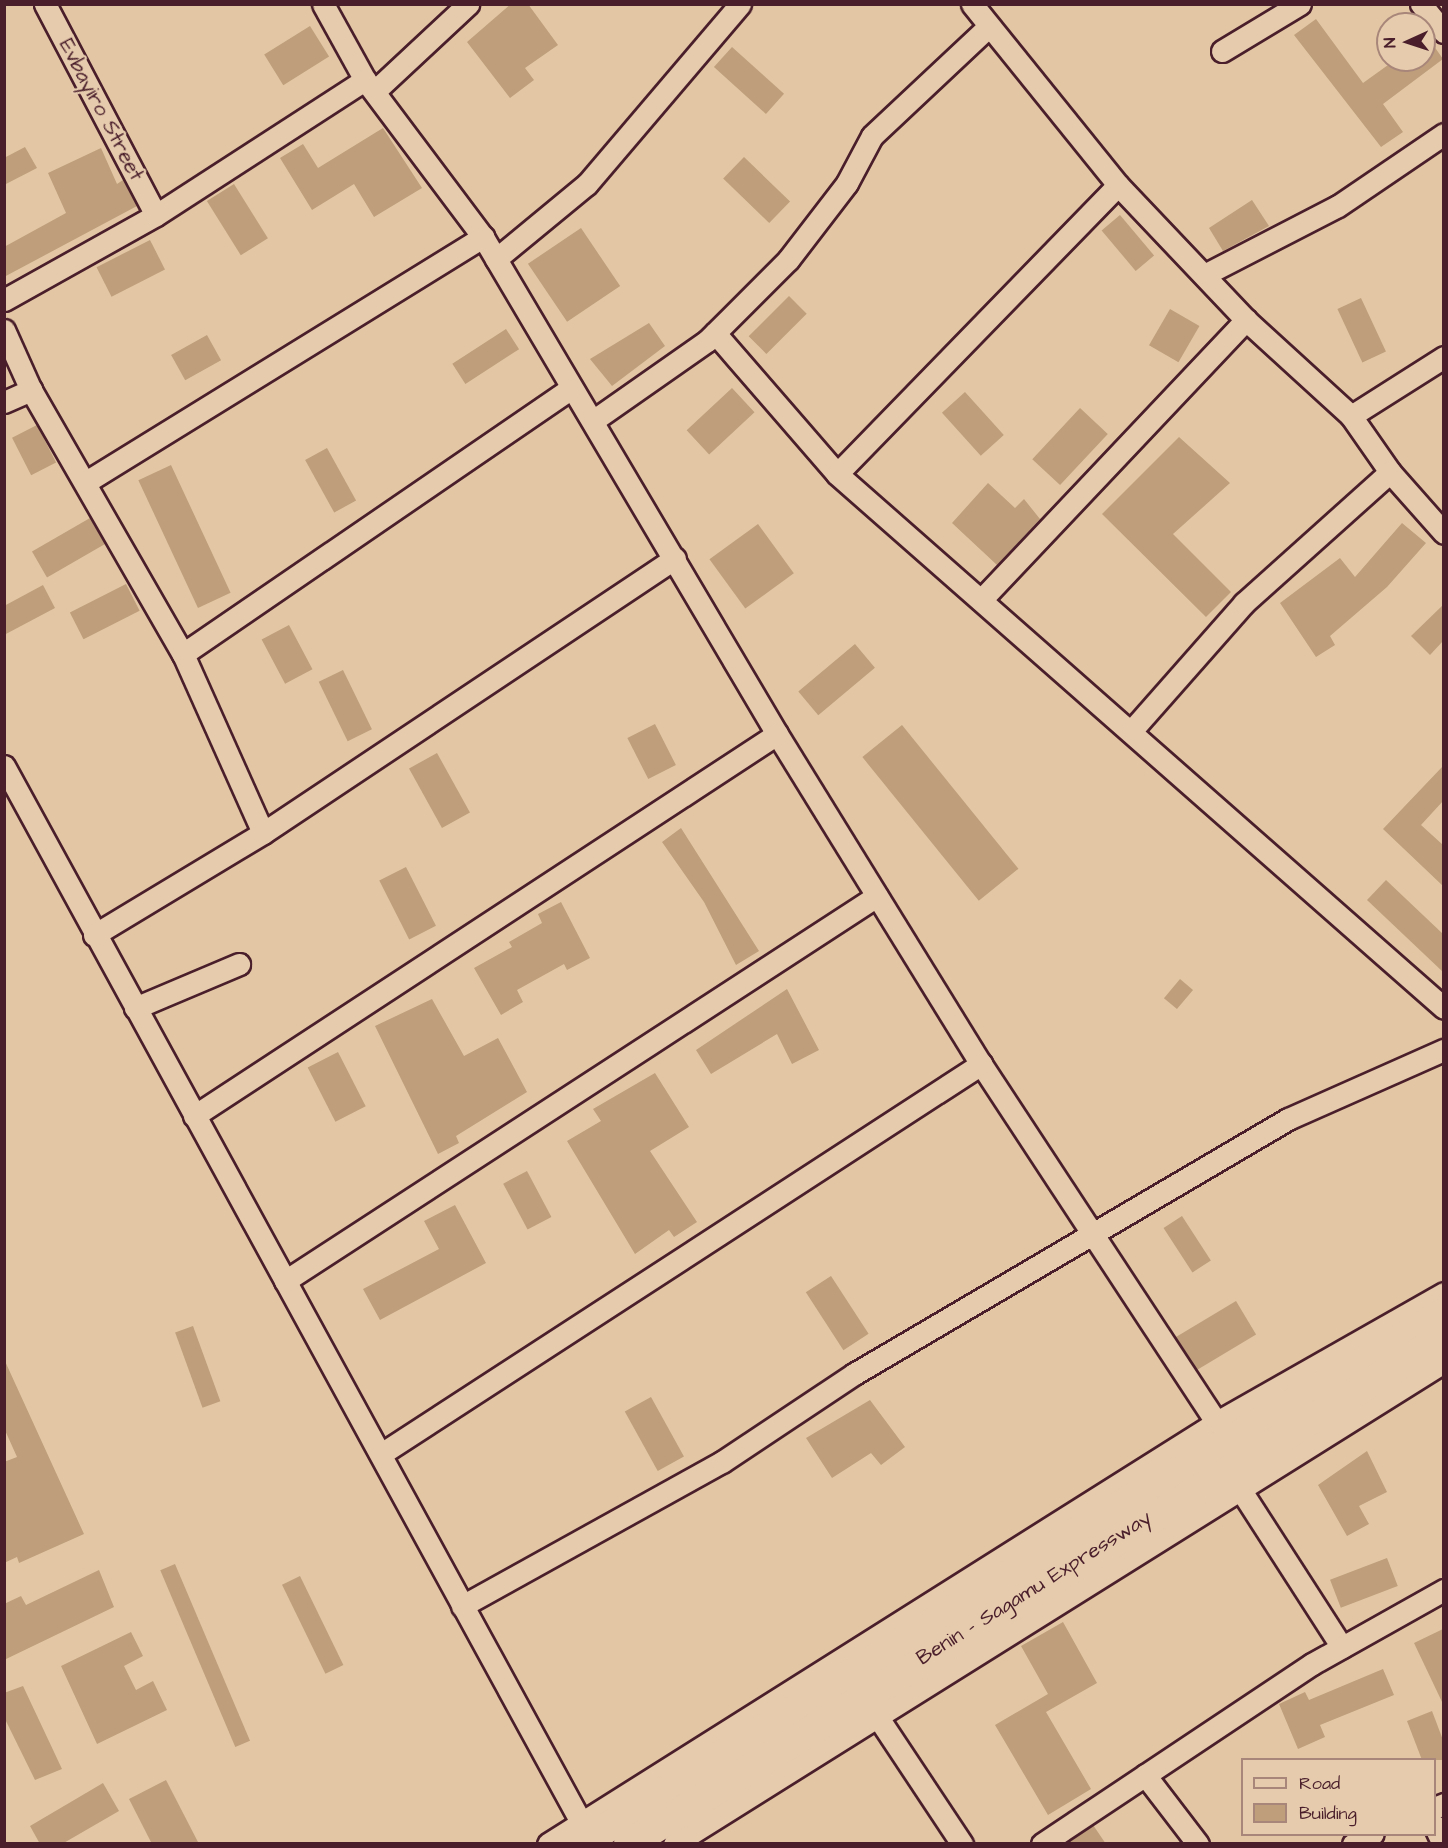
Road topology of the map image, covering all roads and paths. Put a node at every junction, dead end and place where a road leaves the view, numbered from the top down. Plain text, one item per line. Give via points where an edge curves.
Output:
1 (45, 4) edge
2 (323, 4) edge
3 (468, 4) edge
4 (740, 4) edge
5 (972, 4) edge
6 (1300, 4) edge
7 (1421, 4) edge
8 (987, 28) junction
9 (1443, 32) edge
10 (1222, 51) dead end
11 (371, 85) junction
12 (1443, 134) edge
13 (1118, 184) junction
14 (156, 215) junction
15 (483, 237) junction
16 (496, 259) junction
17 (1206, 274) junction
18 (4, 300) edge
19 (1246, 320) junction
20 (4, 330) edge
21 (715, 333) junction
22 (1443, 357) edge
23 (570, 388) junction
24 (31, 390) junction
25 (4, 402) edge
26 (1351, 416) junction
27 (594, 420) junction
28 (1390, 472) junction
29 (837, 474) junction
30 (86, 482) junction
31 (1443, 533) edge
32 (675, 558) junction
33 (981, 600) junction
34 (183, 654) junction
35 (1133, 729) junction
36 (777, 734) junction
37 (4, 766) edge
38 (263, 833) junction
39 (877, 896) junction
40 (94, 935) junction
41 (239, 964) dead end
42 (135, 1008) junction
43 (1443, 1008) edge
44 (1443, 1050) edge
45 (981, 1064) junction
46 (194, 1116) junction
47 (1092, 1232) junction
48 (285, 1281) junction
49 (1443, 1293) edge
50 (1443, 1313) edge
51 (1443, 1337) edge
52 (1393, 1354) junction
53 (1443, 1362) edge
54 (1222, 1431) junction
55 (381, 1454) junction
56 (1240, 1489) junction
57 (1443, 1590) edge
58 (462, 1606) junction
59 (1342, 1647) junction
60 (877, 1716) junction
61 (1145, 1775) junction
62 (1436, 1829) edge
63 (581, 1833) edge
64 (1369, 1836) edge
65 (548, 1844) edge
66 (629, 1844) edge
67 (674, 1844) edge
68 (962, 1844) edge
69 (1042, 1844) edge
70 (1198, 1844) edge
71 (1353, 1844) edge
72 (1443, 1844) edge

1 - 14 street, Evbayiro Street
2 - 11 street
3 - 11 street
4 - 16 street via 587,184
5 - 8 street
6 - 10 street
7 - 9 street
8 - 13 street
8 - 21 street via 872,136 847,183 788,260
11 - 14 street
11 - 15 street
12 - 17 street via 1338,206
13 - 17 street
13 - 29 street
14 - 18 street
15 - 16 street
15 - 30 street
16 - 23 street
17 - 19 street
19 - 26 street
19 - 33 street
20 - 24 street
21 - 27 street
21 - 29 street
22 - 26 street
23 - 27 street
23 - 34 street
24 - 25 street
24 - 30 street
26 - 28 street
27 - 32 street
28 - 31 street
28 - 35 street via 1244,603
29 - 33 street
30 - 34 street
32 - 36 street
32 - 38 street
33 - 35 street
34 - 38 street
35 - 43 street
36 - 39 street
36 - 46 street
37 - 40 street
38 - 40 street
39 - 45 street
39 - 48 street
40 - 42 street
41 - 42 street
42 - 46 street
44 - 47 street via 1288,1119
45 - 47 street
45 - 55 street
46 - 48 street
47 - 54 street
47 - 58 street via 854,1374 722,1462
48 - 55 street
49 - 54 street
50 - 52 highway
51 - 52 highway, Benin - Sagamu Expressway
52 - 54 highway
52 - 66 highway, Benin - Sagamu Expressway
53 - 56 street
54 - 63 highway
55 - 58 street
56 - 59 street
56 - 60 street
57 - 59 street
58 - 63 street
59 - 61 street
60 - 67 street
60 - 68 street
61 - 69 street
61 - 70 street
62 - 72 street
63 - 65 street
64 - 71 street

